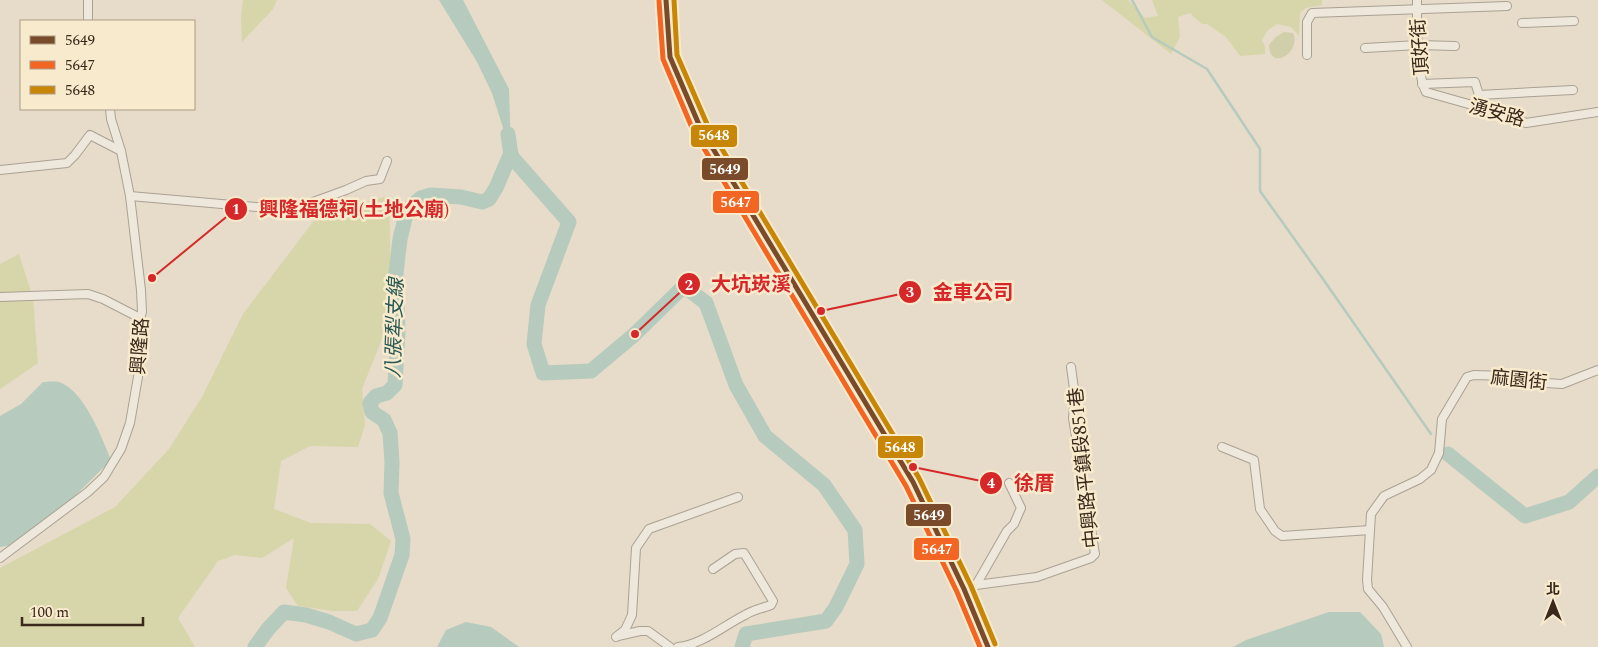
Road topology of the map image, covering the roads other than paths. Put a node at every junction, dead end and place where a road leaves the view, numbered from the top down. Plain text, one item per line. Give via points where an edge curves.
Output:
1 (88, 0) edge
2 (666, 0) edge
3 (1417, 0) edge
4 (1507, 6) dead end
5 (1417, 10) junction
6 (88, 20) edge
7 (1574, 21) dead end
8 (1522, 23) dead end
9 (1418, 45) junction
10 (1455, 46) dead end
11 (1365, 48) dead end
12 (1307, 55) dead end
13 (1422, 84) junction
14 (1572, 90) dead end
15 (1426, 92) joint
16 (1478, 95) junction
17 (1479, 107) junction
18 (110, 110) edge
19 (1598, 112) edge
20 (121, 151) junction
21 (387, 161) dead end
22 (0, 170) edge
23 (130, 196) junction
24 (0, 297) edge
25 (140, 318) junction
26 (1071, 367) dead end
27 (1598, 370) edge
28 (1222, 447) dead end
29 (1009, 483) dead end
30 (738, 497) dead end
31 (1370, 530) junction
32 (0, 558) edge
33 (713, 569) dead end
34 (976, 585) junction
35 (964, 589) junction
36 (670, 647) edge
37 (678, 647) edge
38 (988, 647) edge
39 (1407, 647) edge

1 - 6 street
2 - 35 street via 670,57 700,127 913,482
3 - 5 street, 頂好街
4 - 5 street
5 - 9 street, 頂好街
5 - 12 street via 1312,13 1307,22
7 - 8 street
9 - 10 street
9 - 11 street
9 - 13 street, 頂好街
13 - 15 street, 頂好街
13 - 16 street via 1475,82
14 - 16 street
15 - 17 street, 湧安路
16 - 17 street
17 - 19 street, 湧安路 via 1526,123
18 - 20 street, 興隆路
20 - 22 street via 90,135 67,163
20 - 23 street, 興隆路
21 - 23 street via 380,179 366,181 291,210
23 - 25 street, 興隆路 via 141,290
24 - 25 street via 88,294
25 - 32 street, 興隆路 via 143,348 130,423 121,449 104,477
26 - 34 street, 中興路平鎮段851巷 via 1075,396 1073,418 1095,554 1037,577
27 - 31 street, 麻園街 via 1562,384 1530,382 1508,376 1467,377 1442,419 1439,453 1431,470 1420,479 1384,496 1371,514
28 - 31 street via 1254,460 1260,509 1282,536
29 - 34 street via 1021,508
30 - 36 street via 650,529 636,548 632,615 625,630 616,637 648,631
31 - 39 street via 1368,589
33 - 37 street via 735,554 744,553 773,601 771,605 746,614 711,636
34 - 35 street, 中興路平鎮段851巷
35 - 38 street

